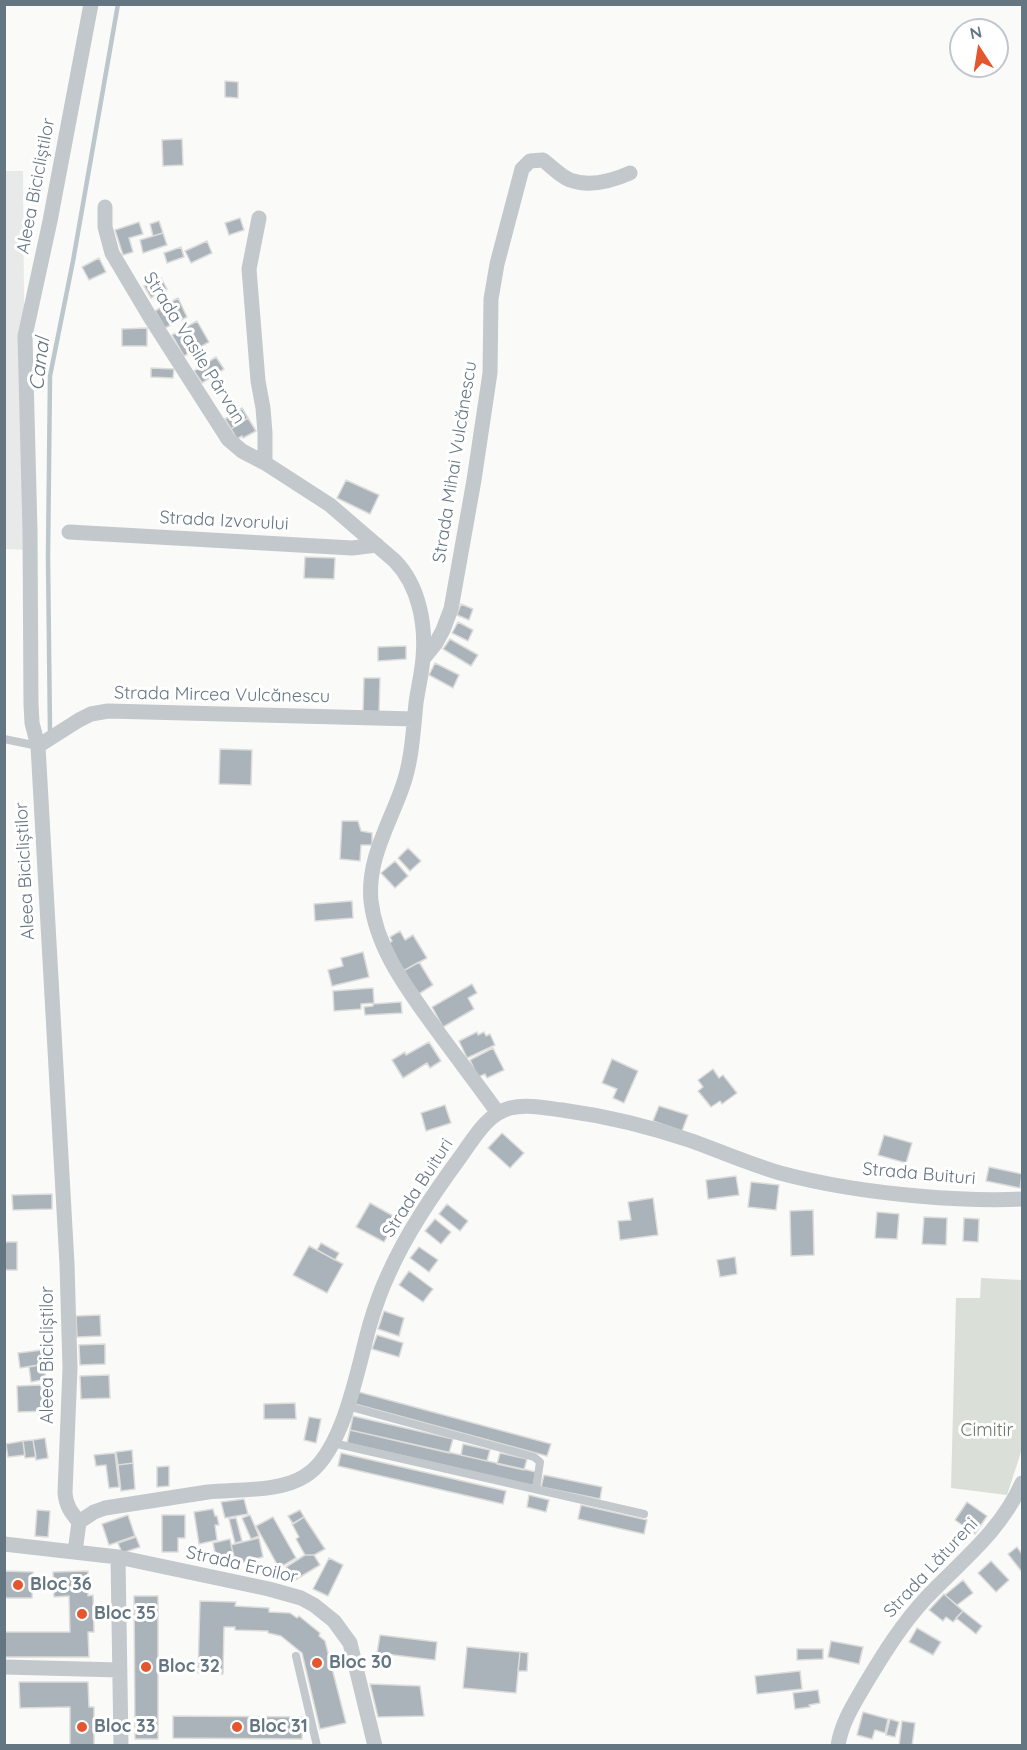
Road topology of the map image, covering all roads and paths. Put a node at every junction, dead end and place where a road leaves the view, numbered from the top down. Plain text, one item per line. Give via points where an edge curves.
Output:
1 (91, 4) edge
2 (630, 173) dead end
3 (105, 207) dead end
4 (259, 218) dead end
5 (265, 463) junction
6 (69, 532) dead end
7 (377, 545) junction
8 (423, 659) junction
9 (414, 719) junction
10 (4, 739) edge
11 (38, 746) junction
12 (498, 1113) junction
13 (1023, 1199) edge
14 (347, 1406) junction
15 (333, 1443) junction
16 (1023, 1483) edge
17 (536, 1490) junction
18 (644, 1514) dead end
19 (79, 1522) junction
20 (4, 1544) edge
21 (75, 1552) junction
22 (118, 1557) junction
23 (296, 1656) dead end
24 (4, 1667) edge
25 (120, 1670) junction
26 (120, 1746) edge
27 (317, 1746) edge
28 (375, 1746) edge
29 (838, 1746) edge

1 - 11 street, Aleea Bicicliștilor via 25,336 30,704
2 - 8 street, Strada Mihai Vulcănescu via 589,183 571,180 543,160 530,161 522,169 491,299 490,373 453,598 443,630
3 - 5 street, Strada Vasile Pârvan via 105,227 112,253 150,317 228,439
4 - 5 street via 249,269
5 - 7 street, Strada Vasile Pârvan via 330,506
6 - 7 street, Strada Izvorului via 352,548
7 - 8 street via 405,571 412,584 421,621
8 - 9 street
9 - 11 street, Strada Mircea Vulcănescu via 108,711 91,714
9 - 12 street via 407,771 371,871 374,916 383,946 402,980
10 - 11 lane
11 - 19 street, Aleea Bicicliștilor via 67,1264 70,1368 65,1493 70,1511
12 - 13 street, Strada Buituri via 522,1106 599,1116 691,1141 782,1173 875,1192 952,1199
12 - 14 street, Strada Buituri via 442,1182 388,1273
14 - 15 street, Strada Buituri
14 - 17 lane via 534,1457 540,1462
15 - 17 lane
15 - 19 street, Strada Buituri via 315,1469 296,1481 105,1508
16 - 29 street, Strada Lătureni via 991,1533 893,1638 856,1699
17 - 18 lane
19 - 21 street
20 - 21 street
21 - 22 street, Strada Eroilor
22 - 25 street
22 - 28 street, Strada Eroilor via 283,1593 301,1598 322,1611 350,1643
23 - 27 lane
24 - 25 street
25 - 26 street

